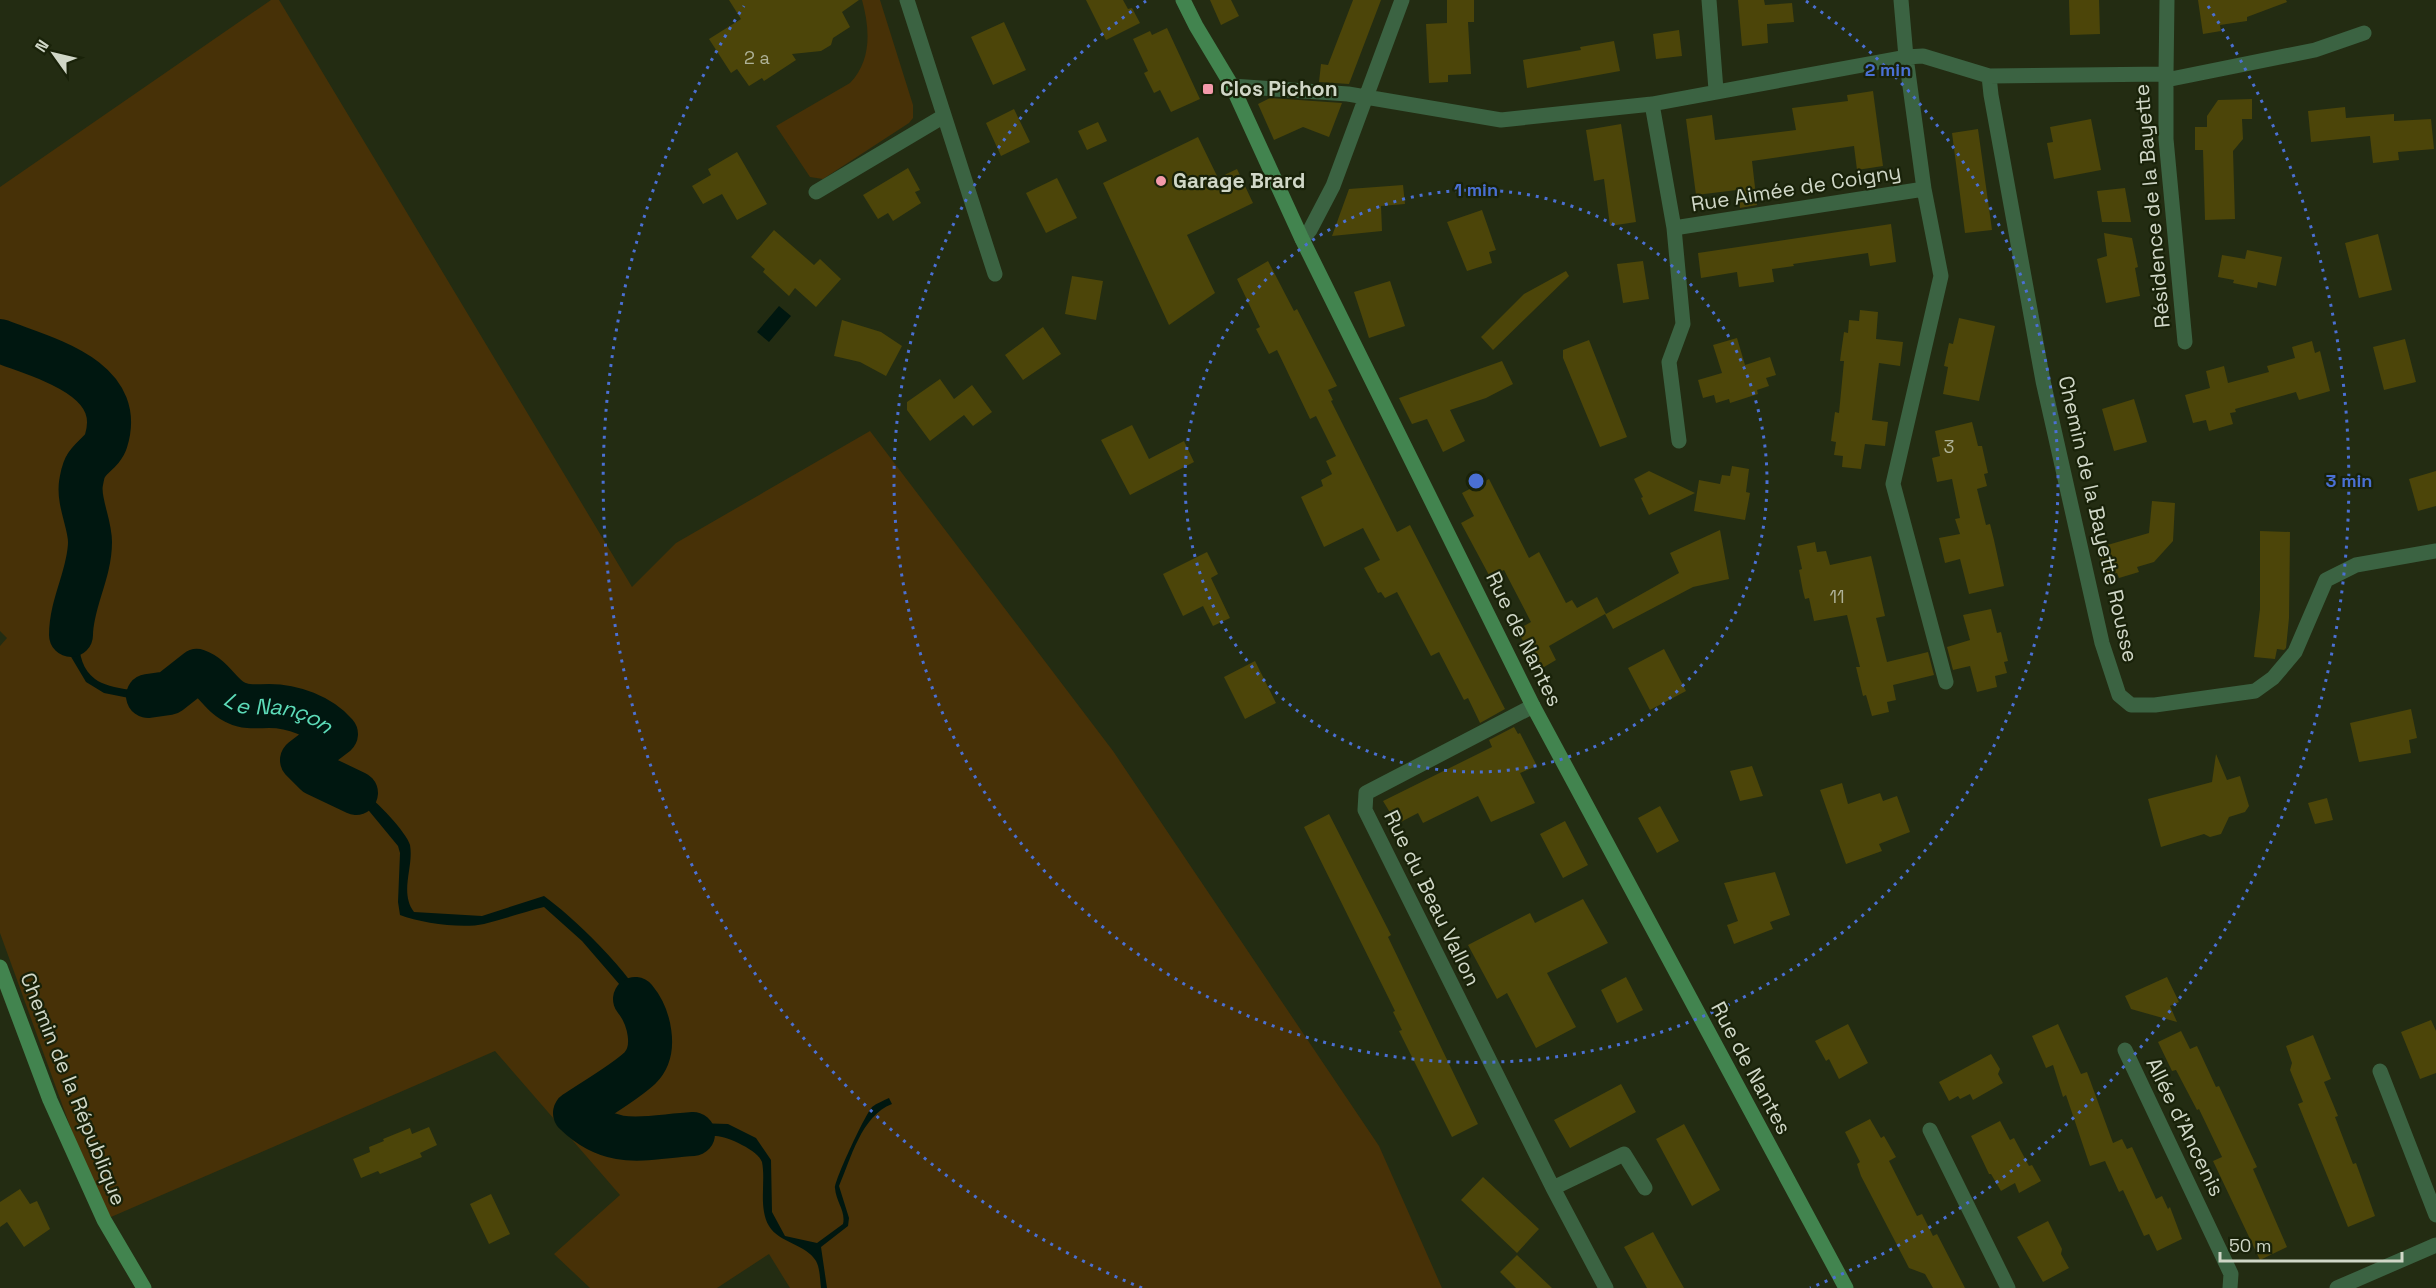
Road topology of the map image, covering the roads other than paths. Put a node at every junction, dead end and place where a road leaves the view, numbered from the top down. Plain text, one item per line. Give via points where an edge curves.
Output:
1 (907, 0) edge
2 (1183, 0) edge
3 (1402, 0) edge
4 (1708, 0) edge
5 (1901, 0) edge
6 (2167, 0) edge
7 (2364, 33) dead end
8 (1906, 57) junction
9 (1989, 76) junction
10 (2166, 77) junction
11 (1232, 86) junction
12 (1716, 90) junction
13 (1366, 98) junction
14 (1652, 104) junction
15 (944, 116) junction
16 (1924, 189) junction
17 (816, 192) dead end
18 (1674, 228) junction
19 (1302, 239) junction
20 (995, 274) dead end
21 (2185, 342) dead end
22 (1679, 441) dead end
23 (2436, 551) edge
24 (1946, 682) dead end
25 (1533, 706) junction
26 (0, 967) edge
27 (2125, 1050) dead end
28 (2380, 1071) dead end
29 (1930, 1130) dead end
30 (1553, 1188) junction
31 (1646, 1188) dead end
32 (2436, 1215) edge
33 (2436, 1245) edge
34 (144, 1288) edge
35 (1606, 1288) edge
36 (1846, 1288) edge
37 (2008, 1288) edge
38 (2230, 1288) edge
39 (2337, 1288) edge

1 - 15 street
2 - 11 main road, Rue de Nantes
3 - 13 street
4 - 12 street
5 - 8 street
6 - 10 street
7 - 10 street via 2314,51
8 - 9 street, Résidence de la Bayette via 1923,56
8 - 12 street, Résidence de la Bayette
8 - 16 street
9 - 10 street, Résidence de la Bayette
9 - 23 street, Chemin de la Bayette Rousse via 2043,381 2102,643 2119,695 2131,705 2155,705 2255,691 2273,678 2295,652 2326,580 2356,565
10 - 21 street, Résidence de la Bayette via 2166,139
11 - 13 street, Résidence de la Bayette
11 - 19 main road, Rue de Nantes
12 - 14 street, Résidence de la Bayette
13 - 14 street, Résidence de la Bayette via 1501,120
13 - 19 street via 1333,186
14 - 18 street
15 - 17 street
15 - 20 street
16 - 18 street, Rue Aimée de Coigny
16 - 24 street via 1941,276 1893,484
18 - 22 street via 1683,324 1669,363
19 - 25 main road, Rue de Nantes
25 - 30 street, Rue du Beau Vallon via 1366,793 1365,810
25 - 36 main road, Rue de Nantes
26 - 34 main road, Chemin de la République via 50,1100 104,1220
27 - 38 street, Allée d'Ancenis via 2231,1274
28 - 32 street
29 - 37 street
30 - 31 street via 1624,1154
30 - 35 street, Rue du Beau Vallon
33 - 39 street

